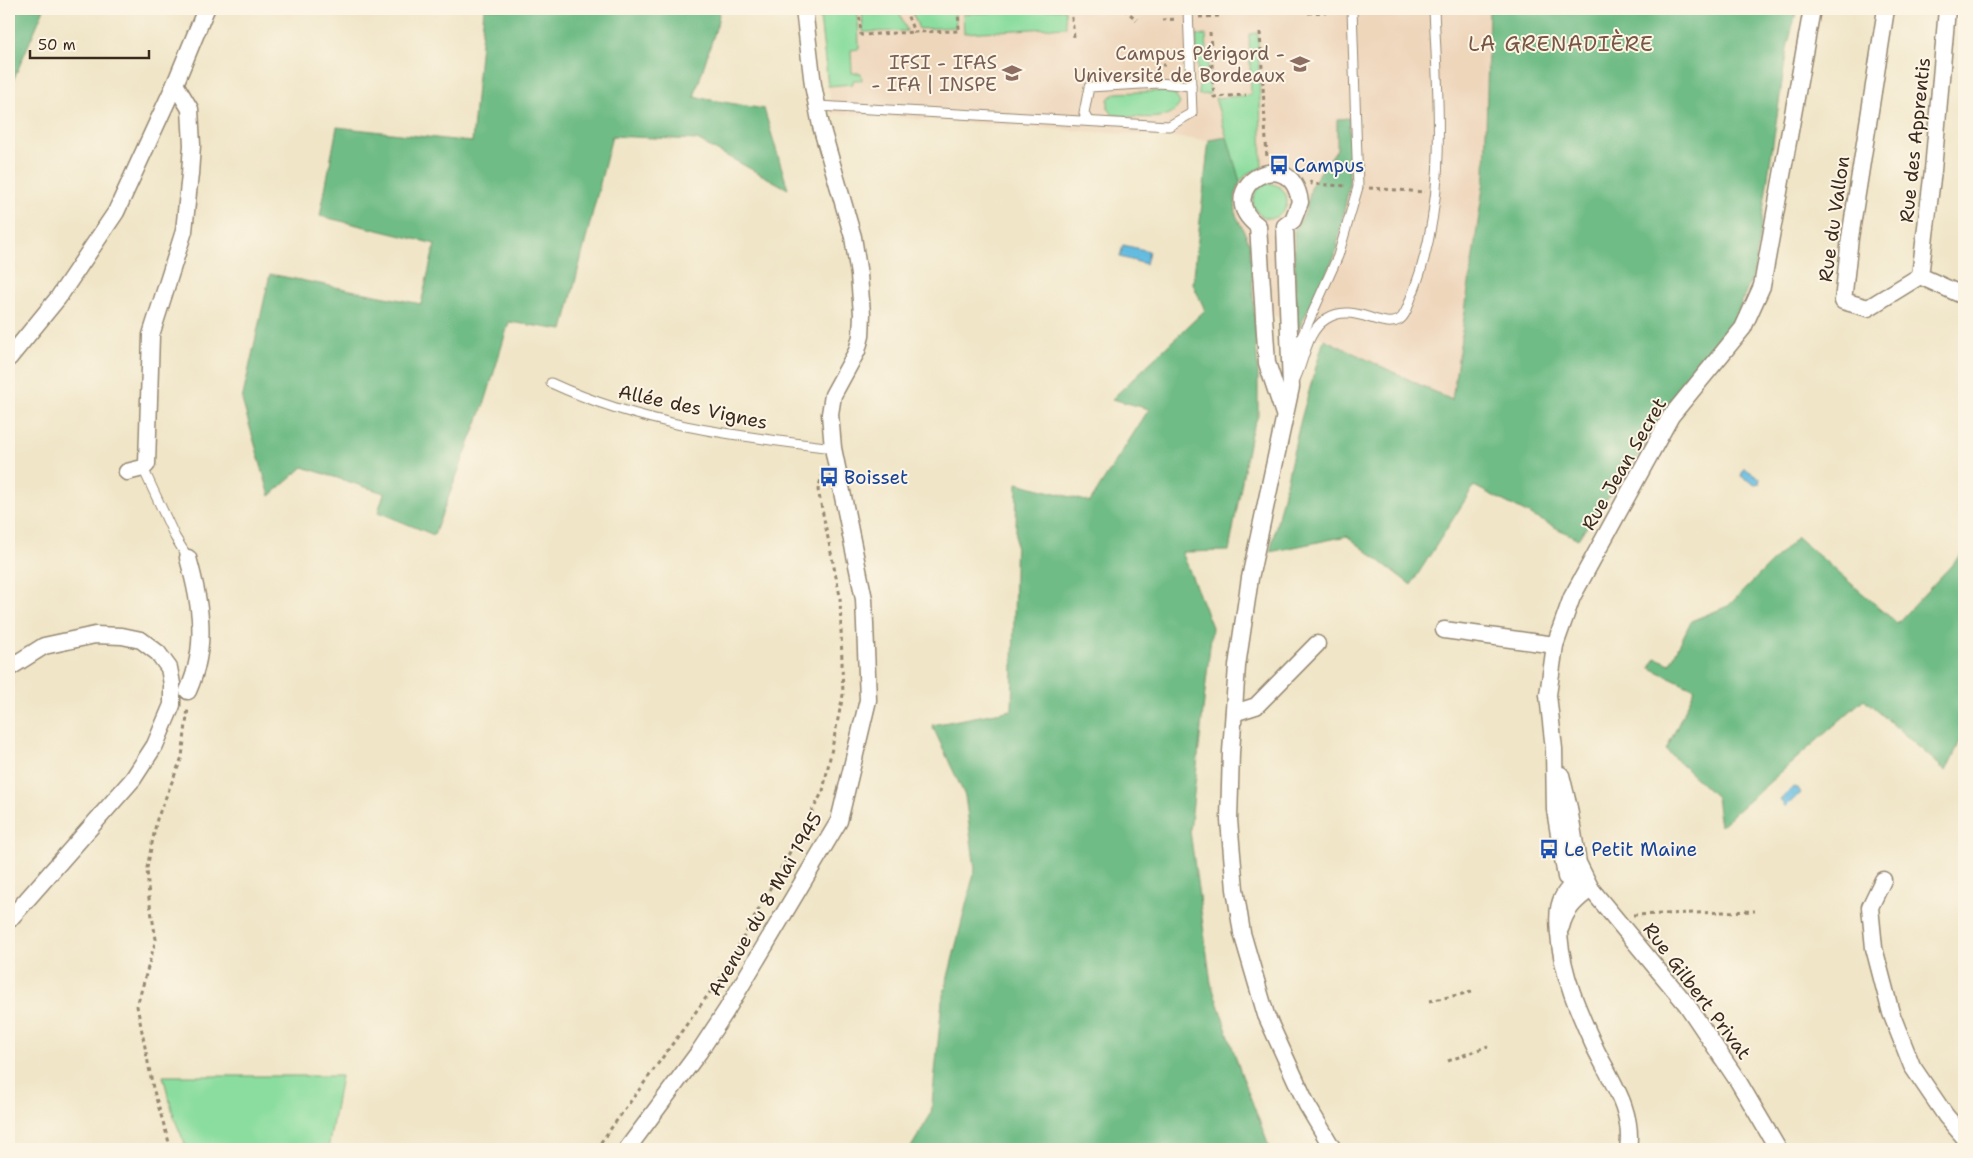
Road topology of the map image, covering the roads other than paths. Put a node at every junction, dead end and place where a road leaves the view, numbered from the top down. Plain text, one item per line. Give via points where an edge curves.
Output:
1 (206, 9) edge
2 (804, 9) edge
3 (1188, 9) edge
4 (1434, 9) edge
5 (1812, 9) edge
6 (1886, 9) edge
7 (1947, 9) edge
8 (1352, 10) edge
9 (175, 84) junction
10 (1191, 86) junction
11 (818, 106) junction
12 (1088, 121) junction
13 (1920, 276) junction
14 (1964, 296) edge
15 (9, 358) edge
16 (551, 383) dead end
17 (1291, 387) junction
18 (1284, 414) junction
19 (833, 448) junction
20 (143, 468) junction
21 (126, 472) dead end
22 (188, 558) joint
23 (1444, 630) dead end
24 (1317, 644) dead end
25 (1555, 645) junction
26 (9, 668) edge
27 (188, 691) road end
28 (1234, 713) junction
29 (1554, 749) junction
30 (1883, 880) dead end
31 (1574, 883) junction
32 (1591, 889) junction
33 (9, 920) edge
34 (1559, 938) junction
35 (1964, 1137) edge
36 (627, 1149) edge
37 (1333, 1149) edge
38 (1628, 1149) edge
39 (1778, 1149) edge

1 - 9 street
2 - 11 street, Avenue du 8 Mai 1945
3 - 10 lane
4 - 17 lane via 1437,193 1419,276 1405,313 1399,320 1389,322 1349,312 1326,318 1315,328 1300,373
5 - 25 street, Rue Jean Secret via 1762,286 1743,328 1671,416 1572,597
6 - 13 street, Rue du Vallon via 1843,301 1868,308
7 - 13 street, Rue des Apprentis
8 - 17 lane via 1358,187 1338,256 1299,343
9 - 15 street via 116,212 58,298
9 - 20 street via 190,109 192,145 188,206 179,248 151,335 148,457
10 - 12 lane via 1192,113 1169,126
10 - 12 lane via 1159,83 1089,87 1084,113
11 - 12 lane
11 - 19 street, Avenue du 8 Mai 1945 via 858,260 862,314 857,350 833,394 830,414
13 - 14 street
16 - 19 lane, Allée des Vignes via 641,417 734,436
17 - 18 street
17 - 18 street via 1285,226 1298,212 1300,202 1294,183 1286,176 1267,172 1251,180 1243,196 1243,205 1250,221 1258,226 1267,363
18 - 28 street via 1250,578 1237,666
19 - 36 street, Avenue du 8 Mai 1945 via 864,599 868,700 838,821 726,1011
20 - 21 street
20 - 22 lane
22 - 27 street via 199,595 201,634 194,676
23 - 25 street
24 - 28 street via 1256,706
25 - 29 street, Rue Jean Secret via 1548,695
26 - 33 street via 44,646 95,635 122,636 141,640 158,653 169,668 172,684 172,705 155,745 133,779
28 - 37 street via 1229,820 1242,933 1266,1014 1282,1054
29 - 31 street, Rue Jean Secret via 1555,810 1560,848 1566,877
29 - 32 street, Rue Jean Secret via 1569,808 1578,864
30 - 35 street via 1870,907 1874,948 1891,1013 1912,1066
31 - 32 street
31 - 34 street via 1560,901 1557,912
32 - 34 street via 1564,915
32 - 39 street, Rue Gilbert Privat via 1687,1005 1738,1081
34 - 38 street via 1563,966 1574,998 1628,1120

